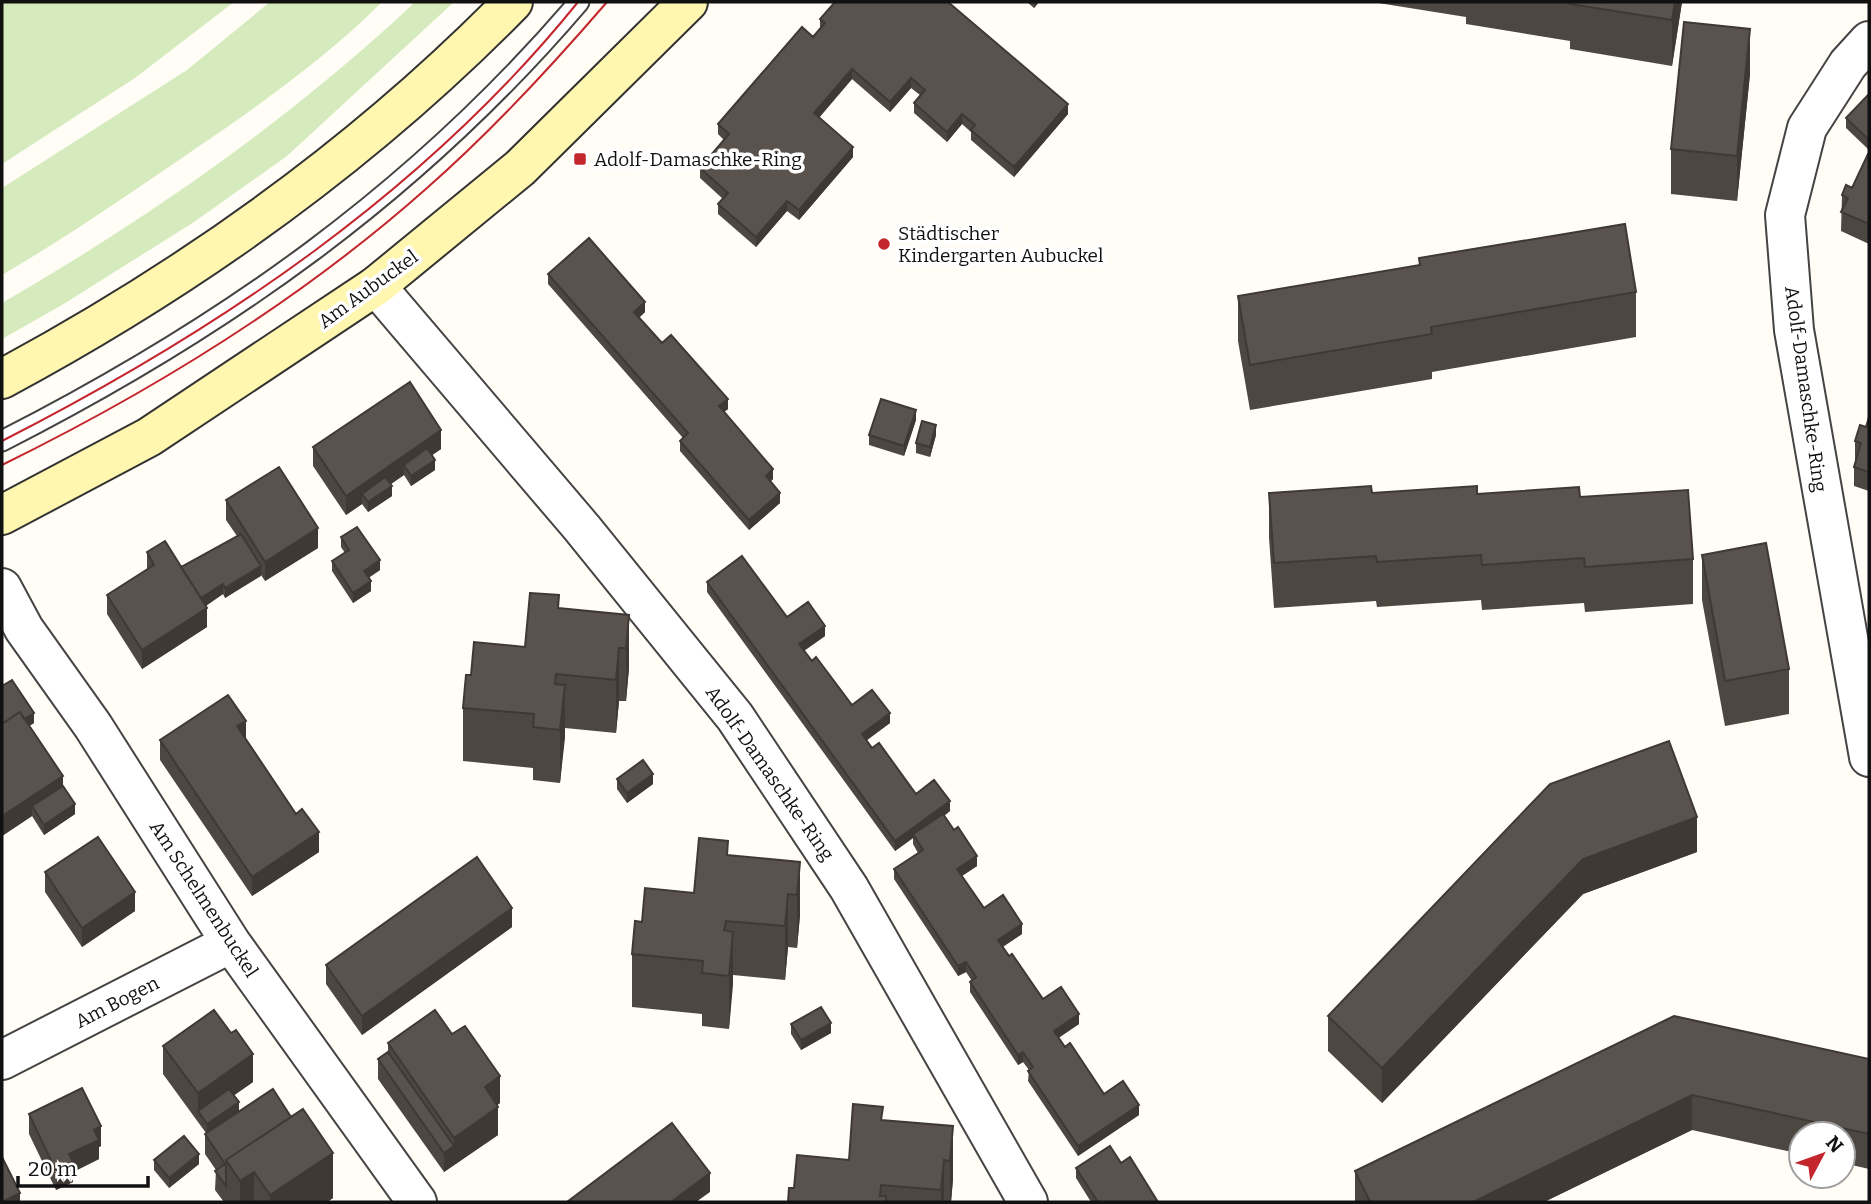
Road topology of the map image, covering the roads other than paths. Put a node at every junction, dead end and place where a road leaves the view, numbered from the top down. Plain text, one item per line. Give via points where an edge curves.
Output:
1 (513, 2) edge
2 (579, 2) edge
3 (688, 2) edge
4 (1869, 41) edge
5 (376, 286) junction
6 (2, 379) edge
7 (2, 441) edge
8 (2, 515) edge
9 (2, 588) edge
10 (1869, 757) edge
11 (231, 943) junction
12 (2, 1060) edge
13 (416, 1202) edge
14 (1028, 1202) edge

1 - 6 main road via 455,61 287,200 193,267 86,334
2 - 7 lane via 500,90 426,162 339,234 228,312
3 - 5 main road, Am Aubuckel via 520,168
4 - 10 street, Adolf-Damaschke-Ring via 1848,64 1807,128 1785,215 1794,330
5 - 8 main road, Am Aubuckel via 149,437
5 - 14 street, Adolf-Damaschke-Ring via 735,717 849,888
9 - 11 street, Am Schelmenbuckel via 24,629 93,726
11 - 12 street, Am Bogen
11 - 13 street, Am Schelmenbuckel

